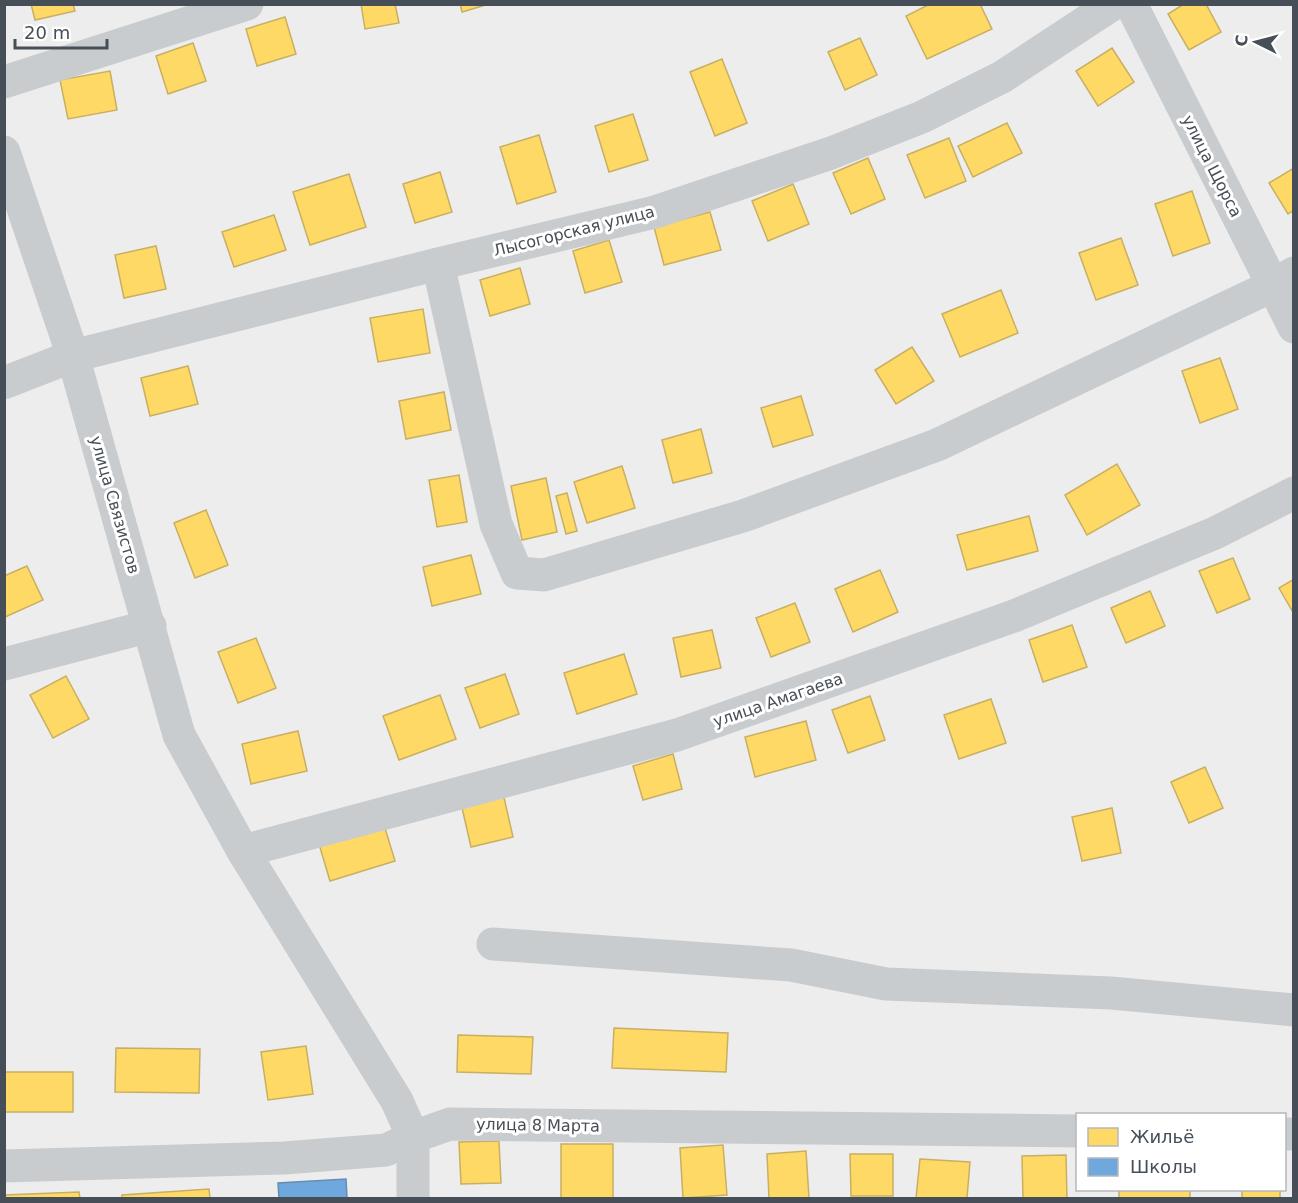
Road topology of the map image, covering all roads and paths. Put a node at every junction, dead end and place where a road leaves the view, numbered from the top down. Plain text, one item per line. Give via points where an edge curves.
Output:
1 (247, 4) edge
2 (1113, 4) edge
3 (1131, 4) edge
4 (4, 82) edge
5 (4, 152) edge
6 (438, 264) junction
7 (1283, 279) edge
8 (1293, 327) edge
9 (73, 356) junction
10 (4, 382) edge
11 (1293, 493) edge
12 (150, 626) junction
13 (4, 664) edge
14 (243, 851) junction
15 (493, 944) dead end
16 (1293, 1010) edge
17 (1076, 1131) edge
18 (413, 1137) junction
19 (4, 1166) edge
20 (413, 1198) edge

1 - 4 street
2 - 6 street, Лысогорская улица via 1002,77 922,117 831,153 655,212
3 - 7 street, улица Щорса
5 - 9 street, улица Связистов
6 - 7 street via 495,524 517,573 544,574 743,516 937,444
6 - 9 street, Лысогорская улица
7 - 8 street, улица Щорса
9 - 10 street, Лысогорская улица
9 - 12 street, улица Связистов
11 - 14 street, улица Амагаева via 1215,533 1014,616 688,731
12 - 13 street
12 - 14 street, улица Связистов via 179,735
14 - 18 street, улица Связистов via 397,1101
15 - 16 street via 791,965 886,984 1111,993
17 - 18 street, улица 8 Марта via 450,1124
18 - 19 street, улица 8 Марта via 386,1150 284,1158
18 - 20 street

